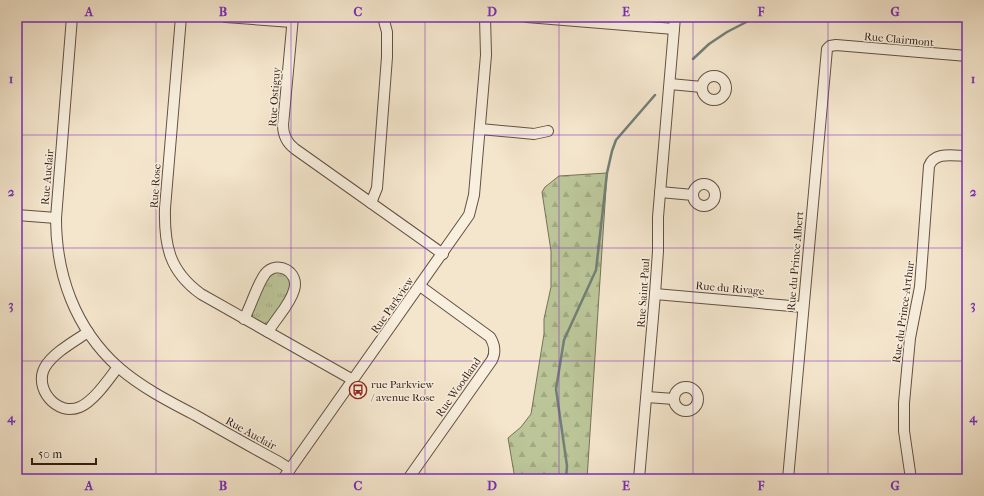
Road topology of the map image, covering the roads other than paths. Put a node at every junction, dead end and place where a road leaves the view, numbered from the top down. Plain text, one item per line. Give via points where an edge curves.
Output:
1 (72, 17) edge
2 (181, 17) edge
3 (226, 17) edge
4 (383, 17) edge
5 (485, 17) edge
6 (528, 17) edge
7 (675, 17) edge
8 (292, 20) edge
9 (674, 29) junction
10 (830, 46) joint
11 (967, 56) edge
12 (670, 84) junction
13 (702, 87) dead end
14 (480, 129) junction
15 (548, 131) dead end
16 (967, 156) edge
17 (660, 192) junction
18 (694, 195) dead end
19 (371, 203) junction
20 (17, 215) edge
21 (56, 218) junction
22 (443, 254) junction
23 (420, 286) junction
24 (656, 294) junction
25 (803, 307) junction
26 (244, 319) junction
27 (88, 332) junction
28 (268, 332) junction
29 (118, 367) junction
30 (353, 380) junction
31 (647, 396) junction
32 (674, 399) dead end
33 (290, 470) junction
34 (283, 479) edge
35 (408, 479) edge
36 (639, 479) edge
37 (788, 479) edge
38 (911, 479) edge

1 - 21 street, Rue Auclair
2 - 26 street, Rue Rose via 165,208 166,243 175,267 191,287
3 - 8 street, Rue Ostiguy
4 - 19 street via 387,32 386,57 377,188
5 - 14 street, Rue Parkview via 486,54
6 - 9 street
7 - 9 street, Rue Saint-Paul
8 - 19 street, Rue Ostiguy via 284,125 286,139 294,149
9 - 12 street, Rue Saint-Paul
10 - 11 street, Rue Clairmont
10 - 25 street, Rue du Prince Albert via 826,52
12 - 13 street
12 - 17 street, Rue Saint-Paul
14 - 15 street via 534,134
14 - 22 street, Rue Parkview via 473,205 467,219
16 - 38 street, Rue du Prince-Arthur via 939,156 929,166 920,287 909,344 904,403 904,431
17 - 18 street
17 - 24 street, Rue Saint-Paul
19 - 22 street, Rue Ostiguy
20 - 21 street
21 - 27 street, Rue Auclair via 57,249 64,280
22 - 23 street, Rue Parkview
23 - 30 street, Rue Parkview
23 - 35 street, Rue Woodland via 490,337 495,350 492,360
24 - 25 street, Rue du Rivage
24 - 31 street, Rue Saint-Paul
25 - 37 street, Rue du Prince Albert
26 - 28 street, Rue Rose
26 - 28 street via 266,274 275,268 286,269 294,277 295,288
27 - 29 street, Rue Auclair
27 - 29 street via 45,366 43,389 52,402 72,409 81,406 91,399
28 - 30 street, Rue Rose
29 - 33 street, Rue Auclair via 159,396
30 - 33 street, Rue Parkview
31 - 32 street
31 - 36 street, Rue Saint-Paul
33 - 34 street, Rue Parkview

